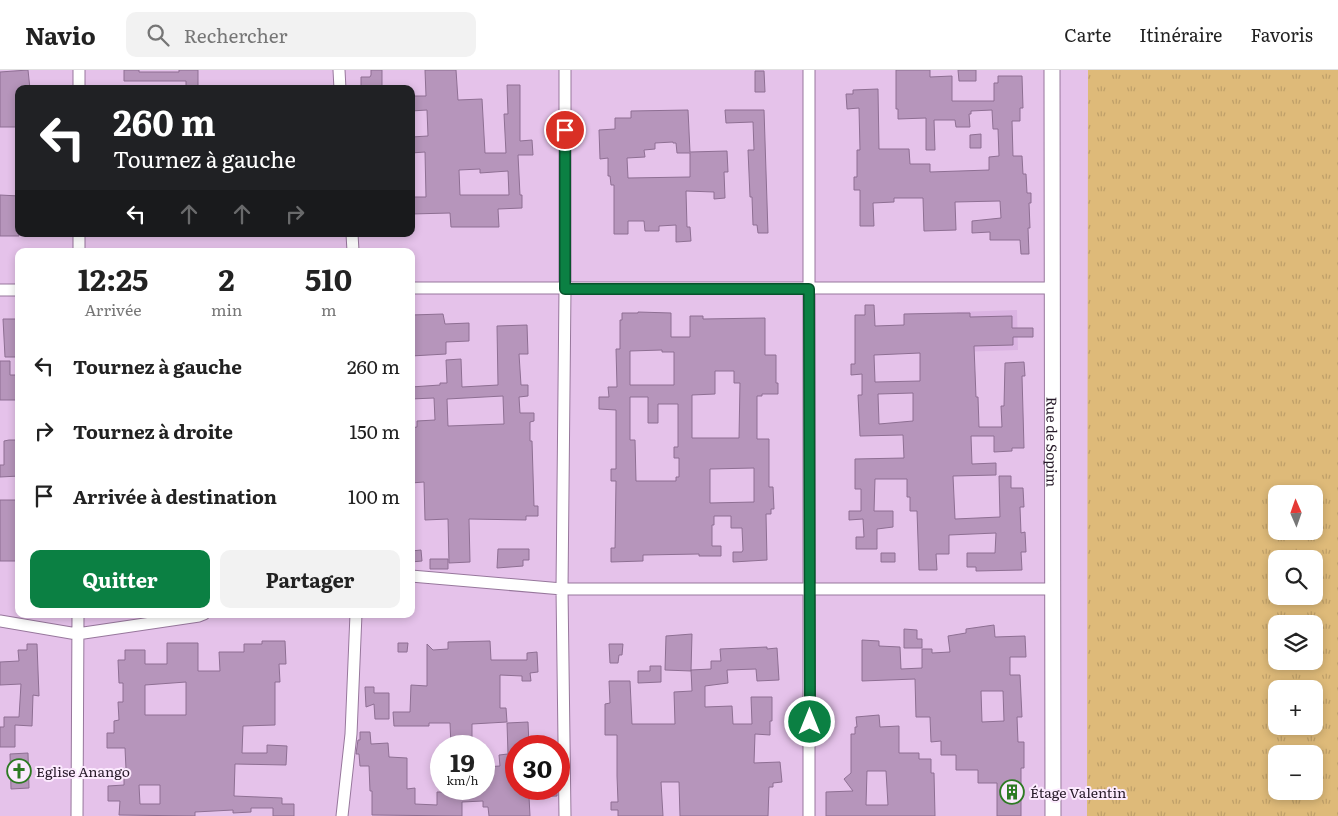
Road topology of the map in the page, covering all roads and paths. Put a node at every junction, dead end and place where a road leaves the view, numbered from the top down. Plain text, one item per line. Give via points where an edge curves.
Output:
1 (79, 70) edge
2 (339, 70) edge
3 (565, 70) edge
4 (809, 70) edge
5 (1052, 70) edge
6 (79, 85) edge
7 (340, 85) edge
8 (415, 288) edge
9 (1053, 288) junction
10 (565, 289) junction
11 (809, 289) junction
12 (0, 290) edge
13 (15, 290) edge
14 (415, 576) edge
15 (810, 589) junction
16 (1054, 589) junction
17 (562, 590) junction
18 (78, 618) edge
19 (186, 618) edge
20 (356, 618) edge
21 (0, 621) edge
22 (78, 634) junction
23 (77, 816) edge
24 (342, 816) edge
25 (565, 816) edge
26 (810, 816) edge
27 (1053, 816) edge

1 - 6 street
2 - 7 street
3 - 10 street
4 - 11 street
5 - 9 street, Rue de Sopim
8 - 10 street
9 - 11 street
9 - 16 street, Rue de Sopim
10 - 11 street
10 - 17 street
11 - 15 street
12 - 13 street
14 - 17 street
15 - 16 street
15 - 17 street
15 - 26 street
16 - 27 street, Rue de Sopim
17 - 25 street
18 - 22 street
19 - 22 street
20 - 24 street via 351,734
21 - 22 street
22 - 23 street

